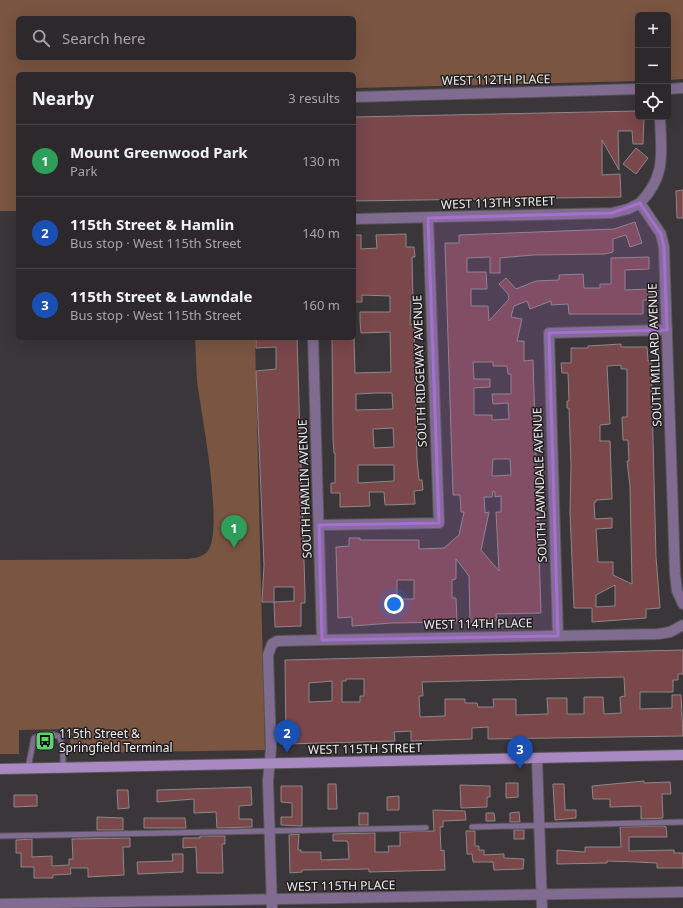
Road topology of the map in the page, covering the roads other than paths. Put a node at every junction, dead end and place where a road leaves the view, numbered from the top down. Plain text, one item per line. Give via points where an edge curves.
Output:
1 (683, 88) edge
2 (635, 89) edge
3 (671, 89) edge
4 (356, 97) edge
5 (660, 120) edge
6 (640, 203) junction
7 (428, 218) junction
8 (356, 219) edge
9 (667, 330) junction
10 (313, 340) edge
11 (319, 525) junction
12 (683, 604) edge
13 (683, 625) edge
14 (558, 636) junction
15 (322, 640) junction
16 (683, 755) edge
17 (538, 758) junction
18 (269, 764) junction
19 (28, 768) junction
20 (63, 768) junction
21 (0, 769) edge
22 (683, 822) edge
23 (540, 825) junction
24 (472, 827) dead end
25 (426, 828) dead end
26 (270, 831) junction
27 (0, 836) edge
28 (683, 892) edge
29 (542, 895) junction
30 (0, 904) edge
31 (272, 904) edge
32 (542, 908) edge

1 - 3 street
2 - 4 street, WEST 112TH PLACE
5 - 6 street via 660,172 651,191
6 - 7 street, WEST 113TH STREET via 612,213
6 - 9 street, SOUTH MILLARD AVENUE via 660,234 664,247
7 - 8 street, WEST 113TH STREET
7 - 11 street, SOUTH RIDGEWAY AVENUE via 439,523
9 - 12 street, SOUTH MILLARD AVENUE via 675,574 677,591
9 - 14 street, SOUTH LAWNDALE AVENUE via 549,333
10 - 11 street, SOUTH HAMLIN AVENUE
11 - 15 street, SOUTH HAMLIN AVENUE
13 - 14 street, WEST 114TH PLACE via 663,634
14 - 15 street, WEST 114TH PLACE
15 - 18 street, WEST 114TH PLACE via 277,641 272,644 268,655 271,748
16 - 17 street, WEST 115TH STREET
17 - 18 street, WEST 115TH STREET
17 - 23 street
18 - 20 street, WEST 115TH STREET
18 - 26 street
19 - 20 street, WEST 115TH STREET
19 - 20 lane via 34,738 50,733 60,737
19 - 21 street, WEST 115TH STREET
22 - 23 lane
23 - 24 lane
23 - 29 street
25 - 26 lane
26 - 27 lane
26 - 31 street
28 - 29 street, WEST 115TH PLACE
29 - 31 street, WEST 115TH PLACE
29 - 32 street
30 - 31 street, WEST 115TH PLACE

